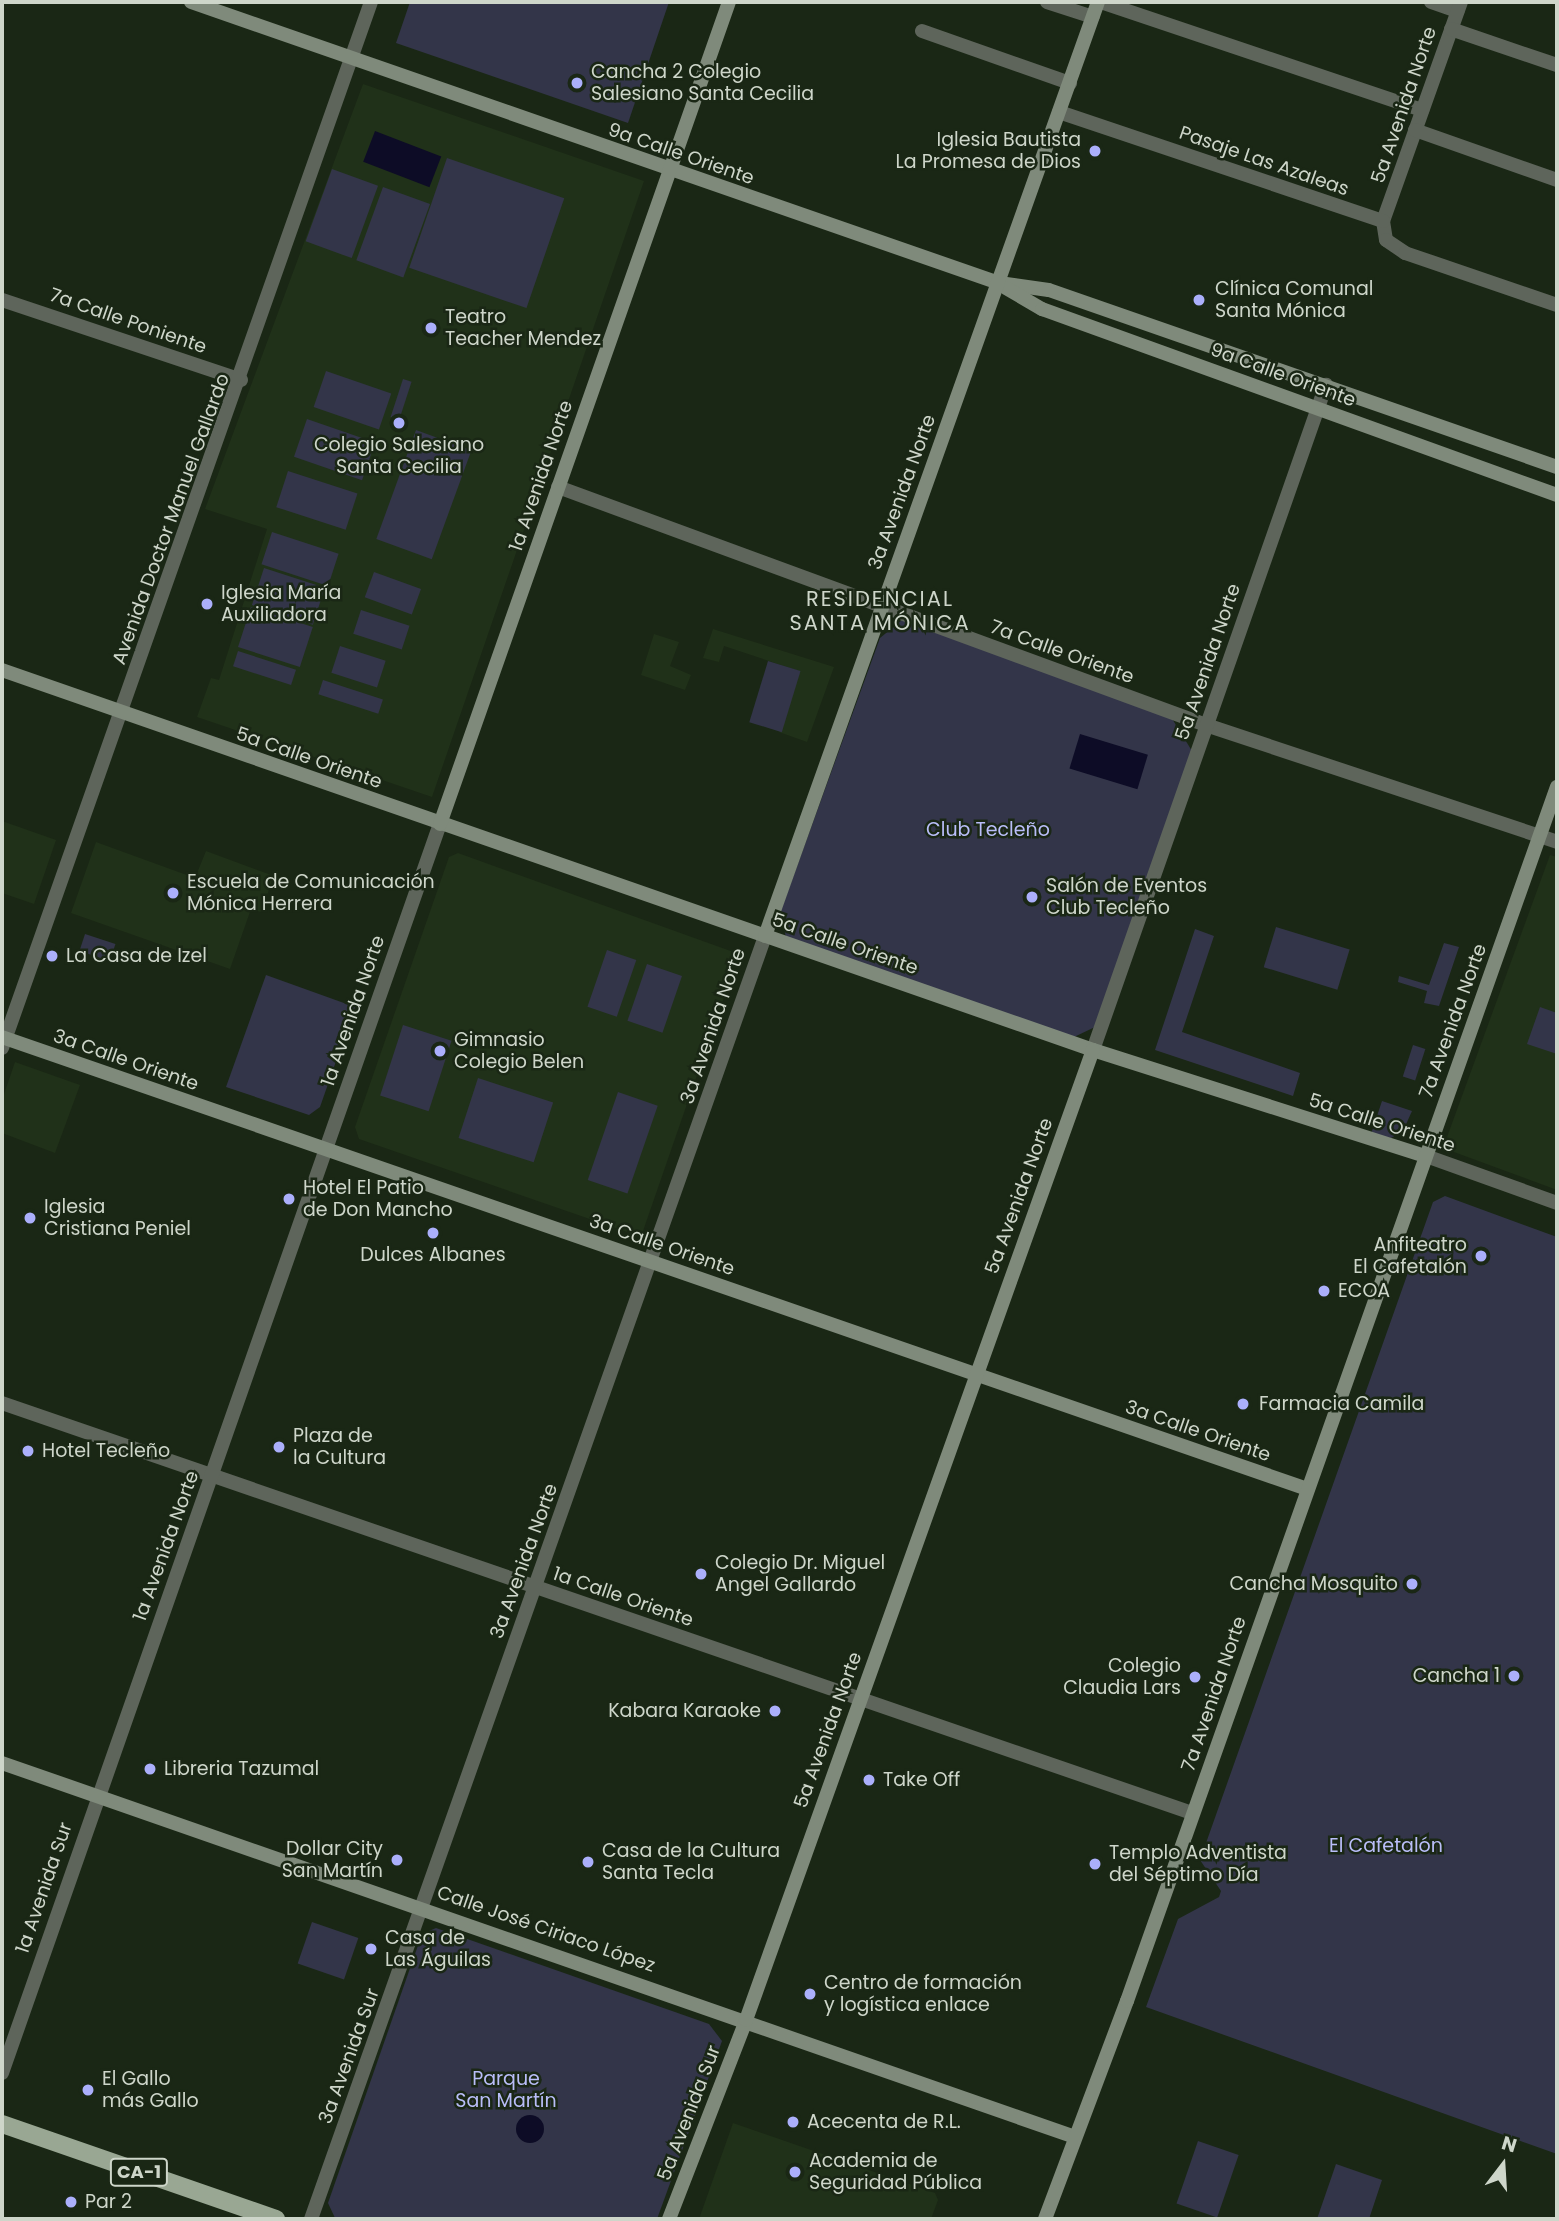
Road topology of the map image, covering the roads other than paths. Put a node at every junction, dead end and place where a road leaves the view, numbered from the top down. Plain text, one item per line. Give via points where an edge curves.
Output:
1 (191, 2) edge
2 (371, 2) edge
3 (729, 2) edge
4 (1047, 2) edge
5 (1100, 2) edge
6 (1431, 2) edge
7 (1459, 7) edge
8 (1093, 18) junction
9 (1451, 29) junction
10 (922, 31) dead end
11 (351, 58) junction
12 (1557, 65) edge
13 (1070, 83) junction
14 (1422, 110) junction
15 (1059, 112) junction
16 (1415, 130) junction
17 (668, 170) junction
18 (1557, 180) edge
19 (1383, 221) junction
20 (999, 283) junction
21 (2, 300) edge
22 (1557, 305) edge
23 (241, 380) junction
24 (1326, 385) junction
25 (1318, 408) junction
26 (1557, 467) edge
27 (558, 486) junction
28 (1557, 495) edge
29 (881, 605) junction
30 (2, 670) edge
31 (122, 713) junction
32 (1206, 725) junction
33 (1557, 787) edge
34 (440, 824) junction
35 (1539, 836) junction
36 (1557, 842) edge
37 (765, 936) junction
38 (3, 1041) edge
39 (1093, 1050) junction
40 (325, 1149) junction
41 (1426, 1156) junction
42 (1557, 1203) edge
43 (650, 1262) junction
44 (976, 1373) junction
45 (2, 1403) edge
46 (212, 1475) junction
47 (1307, 1489) junction
48 (536, 1587) junction
49 (860, 1699) junction
50 (2, 1763) edge
51 (96, 1795) junction
52 (1192, 1813) junction
53 (421, 1906) junction
54 (746, 2020) junction
55 (2, 2073) edge
56 (2, 2124) edge
57 (1075, 2137) junction
58 (276, 2219) edge
59 (311, 2219) edge
60 (669, 2219) edge
61 (1045, 2219) edge

1 - 11 street, 9a Calle Oriente
2 - 11 street, Avenida Doctor Manuel Gallardo
3 - 17 street, 1a Avenida Norte
4 - 8 street
5 - 8 street, 3a Avenida Norte
5 - 14 street
6 - 7 street
7 - 9 street, 5a Avenida Norte
8 - 13 street, 3a Avenida Norte
9 - 12 street
9 - 14 street, 5a Avenida Norte
10 - 13 street
11 - 17 street, 9a Calle Oriente
11 - 23 street, Avenida Doctor Manuel Gallardo
13 - 15 street, 3a Avenida Norte
14 - 16 street, 5a Avenida Norte
15 - 19 street, Pasaje Las Azaleas
15 - 20 street, 3a Avenida Norte
16 - 18 street
16 - 19 street, 5a Avenida Norte
17 - 20 street, 9a Calle Oriente
17 - 27 street, 1a Avenida Norte
19 - 22 street via 1386,240 1405,253
20 - 24 street, 9a Calle Oriente via 1049,290
20 - 25 street, 9a Calle Oriente via 1042,309
20 - 29 street, 3a Avenida Norte
21 - 23 street, 7a Calle Poniente
23 - 31 street, Avenida Doctor Manuel Gallardo
24 - 25 street, 5a Avenida Norte
24 - 26 street, 9a Calle Oriente
25 - 28 street, 9a Calle Oriente
25 - 32 street, 5a Avenida Norte
27 - 29 street, 7a Calle Oriente
27 - 34 street, 1a Avenida Norte
29 - 32 street, 7a Calle Oriente
29 - 37 street, 3a Avenida Norte
30 - 31 street, 5a Calle Oriente
31 - 34 street, 5a Calle Oriente
31 - 38 street, Avenida Doctor Manuel Gallardo
32 - 35 street, 7a Calle Oriente
32 - 39 street, 5a Avenida Norte
33 - 35 street, 7a Avenida Norte
34 - 37 street, 5a Calle Oriente
34 - 40 street, 1a Avenida Norte
35 - 36 street, 7a Calle Oriente
35 - 41 street, 7a Avenida Norte
37 - 39 street, 5a Calle Oriente
37 - 43 street, 3a Avenida Norte
38 - 40 street, 3a Calle Oriente
39 - 41 street, 5a Calle Oriente
39 - 44 street, 5a Avenida Norte
40 - 43 street, 3a Calle Oriente
40 - 46 street, 1a Avenida Norte
41 - 42 street, 5a Calle Oriente
41 - 47 street, 7a Avenida Norte
43 - 44 street, 3a Calle Oriente
43 - 48 street, 3a Avenida Norte
44 - 47 street, 3a Calle Oriente
44 - 49 street, 5a Avenida Norte
45 - 46 street, 1a Calle Oriente
46 - 48 street, 1a Calle Oriente
46 - 51 street, 1a Avenida Norte
47 - 52 street, 7a Avenida Norte
48 - 49 street, 1a Calle Oriente
48 - 53 street, 3a Avenida Norte
49 - 52 street, 1a Calle Oriente
49 - 54 street, 5a Avenida Norte
50 - 51 street, Calle José Ciriaco López
51 - 53 street, Calle José Ciriaco López
51 - 55 street, 1a Avenida Sur
52 - 57 street, 7a Avenida Norte
53 - 54 street, Calle José Ciriaco López
53 - 59 street, 3a Avenida Sur
54 - 57 street, Calle José Ciriaco López
54 - 60 street, 5a Avenida Sur
56 - 58 main road, CA-1
57 - 61 street, 7a Avenida Norte

